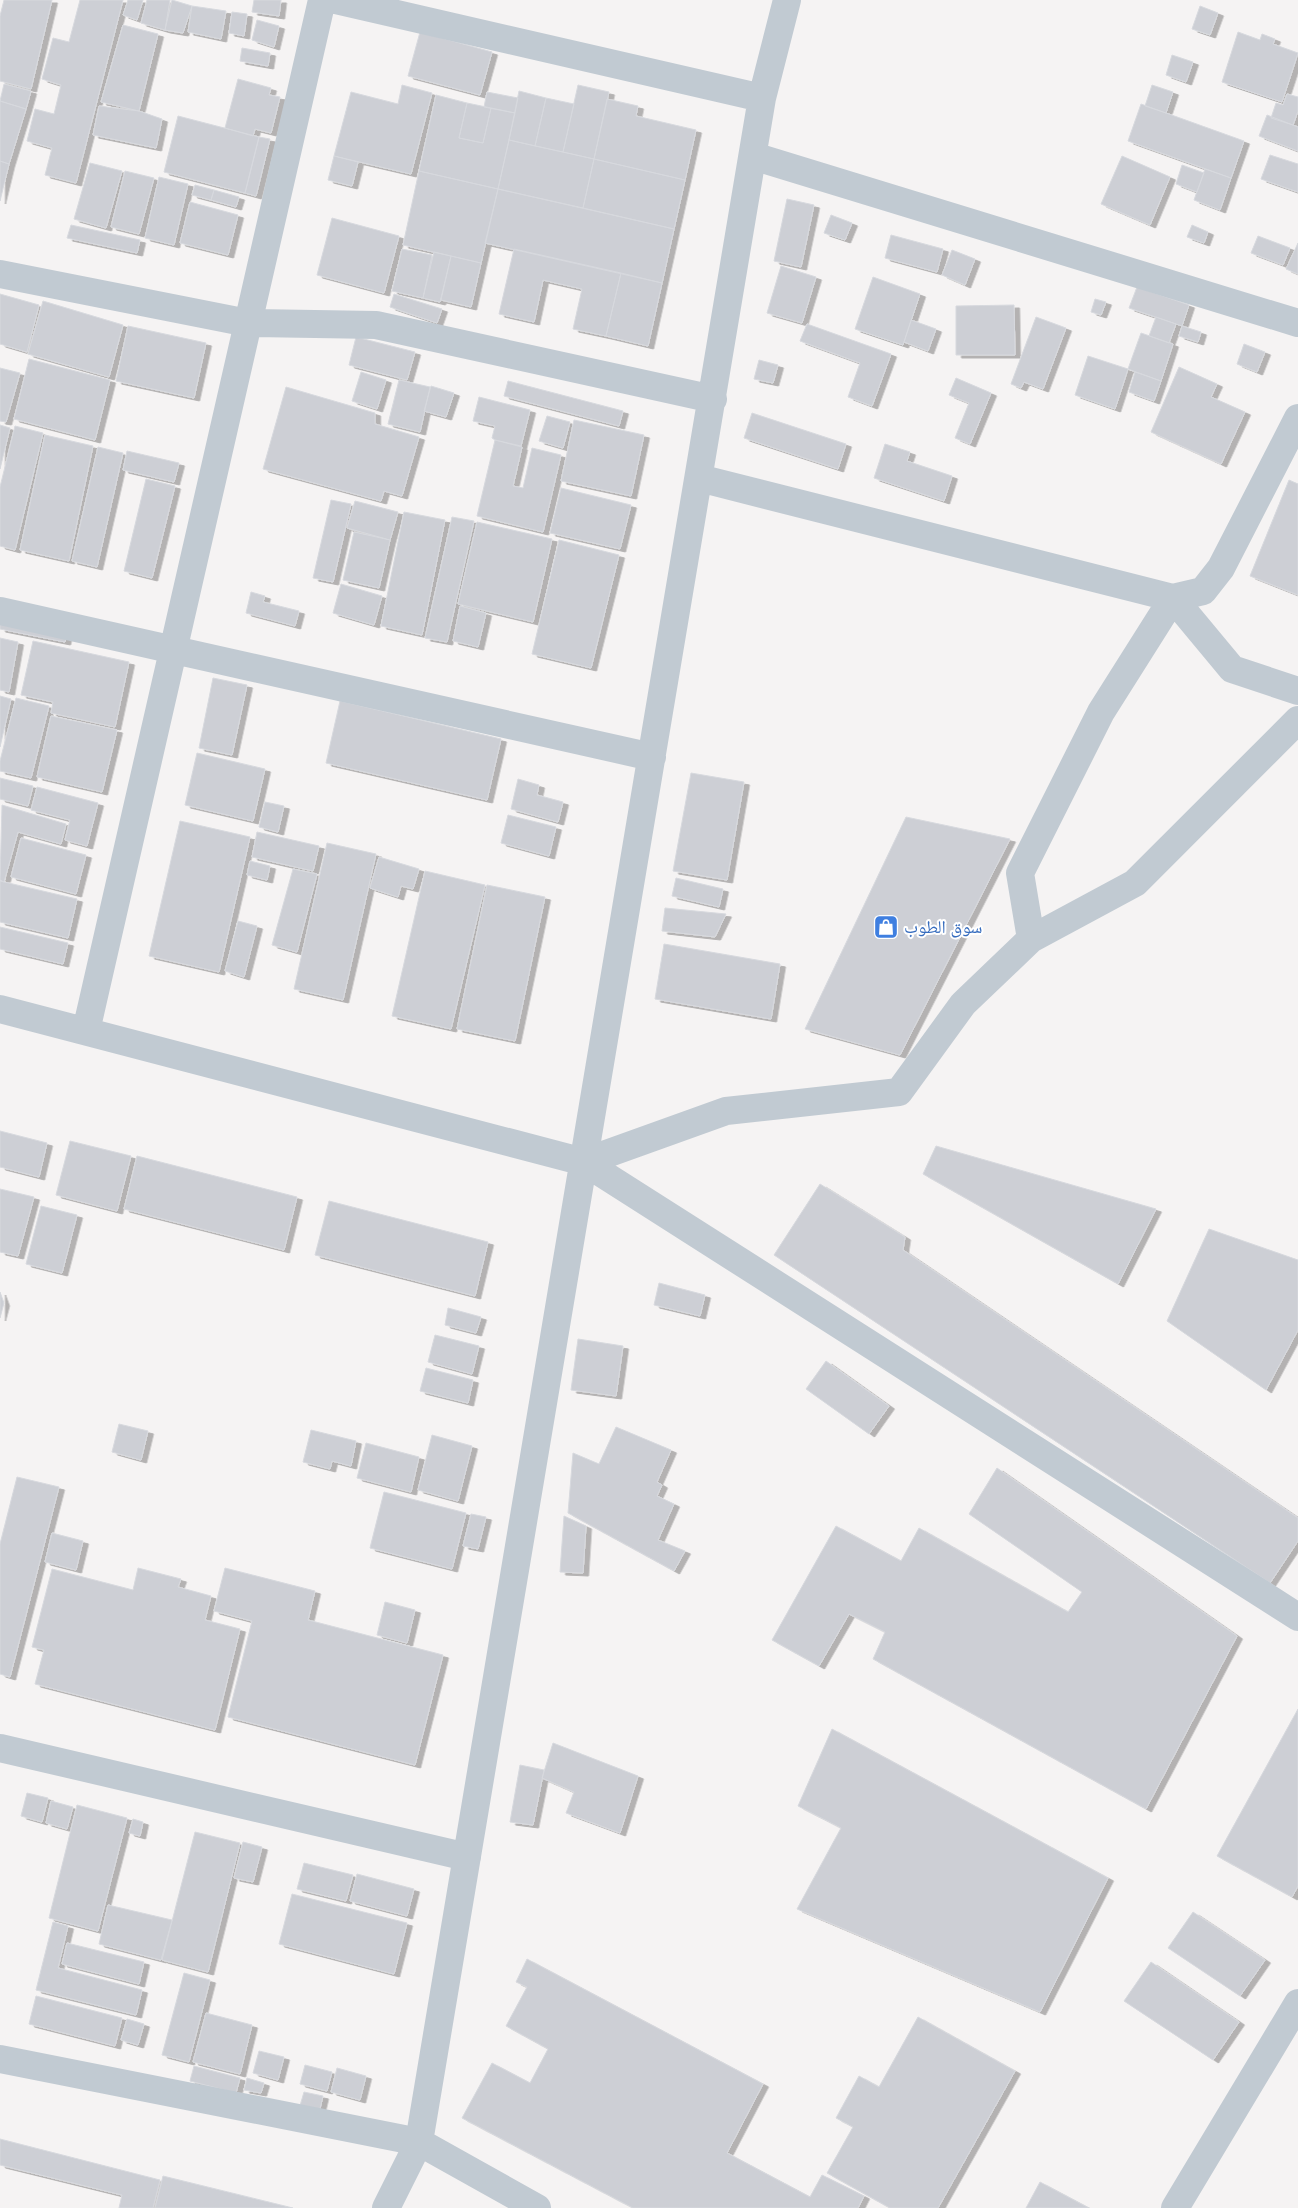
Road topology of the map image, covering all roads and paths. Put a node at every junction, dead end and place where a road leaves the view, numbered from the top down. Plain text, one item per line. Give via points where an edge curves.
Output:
1 (322, 0) edge
2 (336, 0) edge
3 (787, 0) edge
4 (762, 98) junction
5 (753, 156) junction
6 (0, 274) edge
7 (248, 323) junction
8 (1298, 323) edge
9 (713, 399) junction
10 (1298, 418) edge
11 (699, 478) junction
12 (1173, 598) junction
13 (0, 611) edge
14 (173, 650) junction
15 (1298, 690) edge
16 (1298, 720) edge
17 (652, 757) junction
18 (1031, 939) junction
19 (0, 1010) edge
20 (86, 1031) junction
21 (584, 1162) junction
22 (1298, 1617) edge
23 (0, 1748) edge
24 (467, 1857) junction
25 (1298, 2003) edge
26 (0, 2059) edge
27 (419, 2142) junction
28 (386, 2208) edge
29 (537, 2208) edge
30 (1175, 2208) edge

1 - 7 street
2 - 4 street
3 - 4 street
4 - 5 street
5 - 8 street
5 - 9 street
6 - 7 street
7 - 9 street via 376,325
7 - 14 street
9 - 11 street
10 - 12 street via 1221,568 1203,591
11 - 12 street
11 - 17 street
12 - 15 street via 1232,669
12 - 18 street via 1101,712 1020,873
13 - 14 street
14 - 17 street
14 - 20 street
16 - 18 street via 1135,883
17 - 21 street
18 - 21 street via 962,1004 899,1092 726,1111
19 - 20 street
20 - 21 street
21 - 22 street
21 - 24 street
23 - 24 street
24 - 27 street
25 - 30 street
26 - 27 street
27 - 28 street
27 - 29 street

